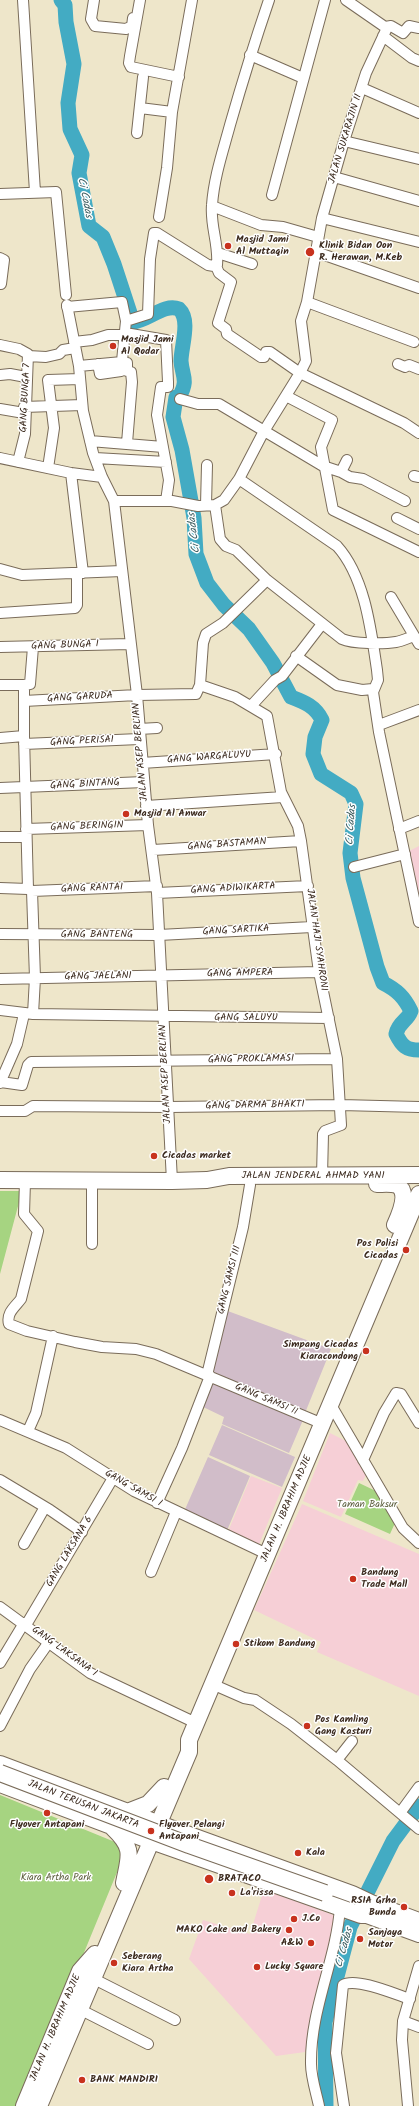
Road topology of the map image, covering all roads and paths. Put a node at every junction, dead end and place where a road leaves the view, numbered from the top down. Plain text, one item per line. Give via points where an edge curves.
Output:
1 (23, 0) edge
2 (94, 0) edge
3 (136, 0) edge
4 (140, 0) edge
5 (192, 0) edge
6 (269, 0) edge
7 (325, 0) edge
8 (346, 0) edge
9 (362, 4) edge
10 (419, 28) edge
11 (384, 31) junction
12 (250, 55) junction
13 (419, 61) edge
14 (143, 77) dead end
15 (179, 77) junction
16 (303, 78) junction
17 (362, 88) junction
18 (140, 108) junction
19 (172, 112) junction
20 (419, 113) edge
21 (137, 133) dead end
22 (344, 141) junction
23 (419, 159) edge
24 (334, 178) junction
25 (36, 192) junction
26 (0, 194) edge
27 (272, 195) dead end
28 (419, 201) edge
29 (212, 206) junction
30 (159, 217) dead end
31 (322, 218) junction
32 (318, 237) junction
33 (419, 242) edge
34 (316, 252) junction
35 (218, 253) junction
36 (0, 258) edge
37 (252, 264) dead end
38 (216, 266) junction
39 (1, 284) dead end
40 (419, 288) edge
41 (67, 302) junction
42 (307, 302) junction
43 (130, 320) junction
44 (125, 334) junction
45 (414, 342) dead end
46 (0, 345) edge
47 (75, 345) junction
48 (28, 356) junction
49 (122, 362) junction
50 (398, 364) dead end
51 (79, 366) junction
52 (419, 369) edge
53 (300, 373) junction
54 (0, 375) edge
55 (26, 376) junction
56 (80, 379) junction
57 (286, 396) junction
58 (180, 399) dead end
59 (82, 405) junction
60 (52, 406) junction
61 (0, 409) edge
62 (24, 410) junction
63 (264, 431) junction
64 (419, 433) edge
65 (90, 441) junction
66 (127, 443) junction
67 (164, 447) junction
68 (0, 458) edge
69 (95, 458) junction
70 (347, 460) dead end
71 (18, 462) junction
72 (166, 462) junction
73 (207, 465) dead end
74 (323, 466) junction
75 (48, 468) junction
76 (341, 472) junction
77 (71, 473) junction
78 (102, 477) junction
79 (239, 479) junction
80 (114, 501) junction
81 (166, 501) junction
82 (405, 501) dead end
83 (202, 505) junction
84 (397, 518) dead end
85 (419, 529) edge
86 (419, 552) edge
87 (0, 568) edge
88 (122, 571) junction
89 (80, 573) junction
90 (267, 580) junction
91 (391, 597) dead end
92 (0, 613) edge
93 (322, 624) junction
94 (417, 640) edge
95 (371, 642) junction
96 (130, 644) junction
97 (0, 647) edge
98 (33, 647) junction
99 (296, 656) junction
100 (24, 685) junction
101 (200, 685) junction
102 (0, 686) edge
103 (373, 689) junction
104 (137, 695) junction
105 (24, 702) junction
106 (251, 706) junction
107 (419, 710) edge
108 (379, 725) junction
109 (157, 728) dead end
110 (139, 734) junction
111 (0, 738) edge
112 (24, 740) junction
113 (276, 754) junction
114 (142, 763) junction
115 (144, 782) junction
116 (0, 788) edge
117 (26, 788) junction
118 (283, 797) junction
119 (146, 806) junction
120 (419, 821) edge
121 (148, 825) junction
122 (399, 830) junction
123 (26, 833) junction
124 (0, 837) edge
125 (301, 841) junction
126 (153, 850) junction
127 (405, 854) junction
128 (354, 867) dead end
129 (308, 886) junction
130 (0, 888) edge
131 (30, 890) junction
132 (157, 890) junction
133 (419, 922) edge
134 (312, 927) junction
135 (0, 934) edge
136 (34, 934) junction
137 (160, 935) junction
138 (319, 972) junction
139 (161, 975) junction
140 (35, 978) junction
141 (0, 979) edge
142 (0, 1010) edge
143 (29, 1014) junction
144 (163, 1017) junction
145 (329, 1018) junction
146 (337, 1059) junction
147 (165, 1061) junction
148 (0, 1082) edge
149 (341, 1105) junction
150 (419, 1106) edge
151 (169, 1107) junction
152 (0, 1112) edge
153 (419, 1175) edge
154 (322, 1176) junction
155 (0, 1180) edge
156 (25, 1180) junction
157 (207, 1180) junction
158 (92, 1181) junction
159 (172, 1181) junction
160 (390, 1184) joint
161 (250, 1185) junction
162 (419, 1194) edge
163 (92, 1244) dead end
164 (383, 1276) junction
165 (53, 1336) junction
166 (208, 1373) junction
167 (331, 1405) junction
168 (0, 1420) edge
169 (419, 1423) edge
170 (323, 1424) junction
171 (28, 1432) junction
172 (363, 1460) junction
173 (113, 1478) junction
174 (0, 1480) edge
175 (157, 1503) junction
176 (45, 1507) junction
177 (176, 1512) junction
178 (82, 1532) junction
179 (417, 1538) edge
180 (24, 1544) dead end
181 (268, 1555) junction
182 (152, 1572) dead end
183 (0, 1607) edge
184 (25, 1624) junction
185 (49, 1642) junction
186 (0, 1662) edge
187 (212, 1684) junction
188 (196, 1723) junction
189 (0, 1726) edge
190 (352, 1741) dead end
191 (337, 1760) junction
192 (0, 1764) edge
193 (0, 1773) edge
194 (0, 1784) edge
195 (419, 1787) edge
196 (166, 1794) junction
197 (128, 1812) junction
198 (400, 1813) junction
199 (154, 1822) junction
200 (416, 1824) edge
201 (111, 1826) junction
202 (188, 1835) junction
203 (147, 1840) junction
204 (173, 1849) junction
205 (129, 1884) junction
206 (357, 1905) junction
207 (419, 1921) edge
208 (419, 1934) edge
209 (99, 1956) junction
210 (419, 1966) edge
211 (100, 1982) junction
212 (410, 1998) junction
213 (87, 2013) junction
214 (175, 2020) dead end
215 (403, 2021) junction
216 (419, 2027) edge
217 (148, 2044) dead end
218 (408, 2104) edge
219 (419, 2105) edge
220 (24, 2106) edge
221 (33, 2106) edge
222 (39, 2106) edge
223 (47, 2106) edge
224 (318, 2106) edge
225 (344, 2106) edge

1 - 25 street
2 - 3 street via 91,19 95,26 129,28 132,26
4 - 15 street via 129,63 131,67
5 - 15 street
6 - 12 street
7 - 16 street
8 - 9 street
9 - 11 street
10 - 11 street via 409,26 403,33 391,26
11 - 13 street via 412,58
11 - 17 street, JALAN SUKARAJIN II via 371,59
12 - 16 street
12 - 29 street via 220,162
14 - 18 street
15 - 19 street
16 - 27 street
17 - 20 street
17 - 22 street, JALAN SUKARAJIN II
18 - 19 street
18 - 21 street
19 - 30 street
22 - 23 street
22 - 24 street, JALAN SUKARAJIN II
24 - 28 street
24 - 31 street, JALAN SUKARAJIN II
25 - 26 street
25 - 41 street, JALAN ASEP BERLIAN via 54,191 57,194
29 - 32 street via 261,225 283,227
29 - 35 street via 212,228
31 - 32 street, JALAN SUKARAJIN II
31 - 33 street
32 - 34 street, JALAN SUKARAJIN II
34 - 40 street
34 - 42 street, JALAN SUKARAJIN II
35 - 37 street
35 - 38 street
36 - 39 street via 4,260
38 - 43 street via 208,265 154,233 150,259 148,314
38 - 53 street via 231,282 218,323 226,329 227,334 261,357 268,352
41 - 43 street via 122,302
41 - 47 street, JALAN ASEP BERLIAN
42 - 45 street
42 - 53 street, JALAN SUKARAJIN II via 301,321 306,361
43 - 44 street
44 - 47 street via 108,335
44 - 49 street
44 - 67 street via 166,340 168,387 161,387 157,415
46 - 48 street via 18,349
47 - 48 street via 59,354 46,357
47 - 51 street, JALAN ASEP BERLIAN
48 - 55 street, GANG BUNGA 7
49 - 51 street
49 - 66 street via 127,363 127,371 132,372
50 - 52 street
51 - 56 street, JALAN ASEP BERLIAN
53 - 57 street, JALAN SUKARAJIN II
53 - 64 street via 404,422
54 - 55 street
55 - 62 street, GANG BUNGA 7
56 - 59 street, JALAN ASEP BERLIAN
56 - 60 street via 48,380
57 - 63 street, JALAN SUKARAJIN II
57 - 74 street via 332,420 321,447
58 - 63 street via 198,404 219,404
59 - 60 street
59 - 65 street, JALAN ASEP BERLIAN
60 - 62 street
60 - 75 street via 53,438
61 - 62 street
62 - 71 street, GANG BUNGA 7 via 24,434
63 - 74 street
63 - 79 street, JALAN SUKARAJIN II
65 - 66 street
65 - 69 street, JALAN ASEP BERLIAN
66 - 67 street
67 - 72 street
68 - 71 street
69 - 72 street
69 - 78 street, JALAN ASEP BERLIAN
70 - 76 street
71 - 75 street
72 - 81 street via 169,480
73 - 83 street
74 - 76 street
74 - 86 street via 334,512
75 - 77 street
76 - 82 street via 350,477 363,479
77 - 78 street
77 - 89 street
78 - 80 street, JALAN ASEP BERLIAN
79 - 83 street, JALAN SUKARAJIN II via 229,495
79 - 95 street via 320,532 347,556 362,592
80 - 81 street
80 - 88 street, JALAN ASEP BERLIAN
81 - 83 street
83 - 90 street via 226,546 236,550
84 - 85 street
87 - 89 street via 22,575
88 - 89 street
88 - 96 street, JALAN ASEP BERLIAN
89 - 92 street via 75,608
90 - 93 street
90 - 101 street via 233,613 206,634
91 - 94 street
93 - 95 street via 346,641
93 - 99 street
94 - 95 street
95 - 103 street via 378,680
96 - 98 street, GANG BUNGA I
96 - 104 street, JALAN ASEP BERLIAN
97 - 98 street, GANG BUNGA I
98 - 100 street via 31,681
99 - 103 street via 337,685 362,690
99 - 106 street
100 - 102 street
100 - 105 street
101 - 104 street, GANG GARUDA via 196,694
101 - 106 street, JALAN HAJI SYAHRONI via 235,697
103 - 108 street
104 - 105 street, GANG GARUDA
104 - 110 street, JALAN ASEP BERLIAN
105 - 112 street
106 - 113 street, JALAN HAJI SYAHRONI via 267,716
107 - 108 street
108 - 122 street
109 - 110 street, GANG PERISAI
110 - 112 street, GANG PERISAI
110 - 114 street, JALAN ASEP BERLIAN
111 - 112 street, GANG PERISAI
112 - 117 street
113 - 114 street, GANG WARGALUYU
113 - 118 street, JALAN HAJI SYAHRONI
114 - 115 street, JALAN ASEP BERLIAN
115 - 117 street, GANG BINTANG
115 - 119 street, JALAN ASEP BERLIAN
116 - 117 street, GANG BINTANG
117 - 123 street
118 - 119 street
118 - 125 street, JALAN HAJI SYAHRONI via 298,826
119 - 121 street, JALAN ASEP BERLIAN
120 - 122 street
121 - 123 street, GANG BERINGIN
121 - 126 street, JALAN ASEP BERLIAN
122 - 127 street
123 - 124 street, GANG BERINGIN
123 - 131 street
125 - 126 street, GANG BASTAMAN
125 - 129 street, JALAN HAJI SYAHRONI
126 - 132 street, JALAN ASEP BERLIAN
127 - 128 street
127 - 133 street
129 - 132 street, GANG ADIWIKARTA
129 - 134 street, JALAN HAJI SYAHRONI
130 - 131 street, GANG RANTAI
131 - 132 street, GANG RANTAI
131 - 136 street
132 - 137 street, JALAN ASEP BERLIAN
134 - 137 street, GANG SARTIKA
134 - 138 street, JALAN HAJI SYAHRONI
135 - 136 street, GANG BANTENG
136 - 137 street, GANG BANTENG
136 - 140 street
137 - 139 street, JALAN ASEP BERLIAN
138 - 139 street, GANG AMPERA
138 - 145 street, JALAN HAJI SYAHRONI
139 - 140 street, GANG JAELANI
139 - 144 street, JALAN ASEP BERLIAN
140 - 141 street, GANG JAELANI
140 - 143 street
142 - 143 street, GANG SALUYU
143 - 144 street, GANG SALUYU
143 - 148 street
144 - 145 street, GANG SALUYU
144 - 147 street, JALAN ASEP BERLIAN
145 - 146 street, JALAN HAJI SYAHRONI
146 - 147 street, GANG PROKLAMASI
146 - 149 street, JALAN HAJI SYAHRONI
147 - 148 street, GANG PROKLAMASI via 31,1062 28,1064 22,1085
147 - 151 street, JALAN ASEP BERLIAN
149 - 150 street, GANG DARMA BHAKTI
149 - 151 street, GANG DARMA BHAKTI
149 - 154 street, JALAN HAJI SYAHRONI via 341,1125 323,1134
151 - 152 street, GANG DARMA BHAKTI via 33,1106 25,1112
151 - 159 street, JALAN ASEP BERLIAN
153 - 154 main road, JALAN JENDERAL AHMAD YANI
154 - 157 main road, JALAN JENDERAL AHMAD YANI via 229,1176
155 - 156 main road, JALAN JENDERAL AHMAD YANI
156 - 158 main road, JALAN JENDERAL AHMAD YANI
156 - 165 street, GANG SAMSI II via 24,1214 38,1231 21,1299 12,1306 8,1323 16,1328
157 - 159 main road, JALAN JENDERAL AHMAD YANI
157 - 161 main road, JALAN JENDERAL AHMAD YANI via 228,1186
158 - 159 main road, JALAN JENDERAL AHMAD YANI
158 - 163 street
160 - 161 main road, JALAN JENDERAL AHMAD YANI
160 - 164 main road, JALAN H. IBRAHIM ADJIE via 398,1186 403,1194 402,1207 382,1264
161 - 166 street, GANG SAMSI III via 243,1227
162 - 164 main road, JALAN H. IBRAHIM ADJIE
164 - 167 main road, JALAN H. IBRAHIM ADJIE
165 - 166 street, GANG SAMSI II via 102,1347 136,1349
165 - 171 street via 42,1391
166 - 170 street, GANG SAMSI II
166 - 175 street, GANG SAMSI III via 182,1448
167 - 170 main road, JALAN H. IBRAHIM ADJIE
167 - 172 street
168 - 171 street, GANG SAMSI I
169 - 172 street via 401,1394 396,1393
170 - 181 main road, JALAN H. IBRAHIM ADJIE
171 - 173 street, GANG SAMSI I via 66,1448
172 - 179 street via 403,1528
173 - 175 street, GANG SAMSI I
173 - 178 street, GANG LAKSANA 6
174 - 176 street
175 - 177 street, GANG SAMSI I
176 - 178 street
176 - 180 street
177 - 181 street, GANG SAMSI I
177 - 182 street
178 - 184 street, GANG LAKSANA 6
181 - 187 main road, JALAN H. IBRAHIM ADJIE
183 - 184 street, GANG LAKSANA 1
184 - 185 street, GANG LAKSANA 1
184 - 186 street, GANG LAKSANA 6
185 - 188 street, GANG LAKSANA 1 via 96,1676
185 - 189 street via 30,1670
187 - 188 main road, JALAN H. IBRAHIM ADJIE
187 - 191 street via 257,1701
188 - 196 main road, JALAN H. IBRAHIM ADJIE via 189,1740 189,1752
190 - 191 street
191 - 198 street
192 - 197 main road
193 - 206 main road, JALAN TERUSAN JAKARTA, bridge
194 - 201 main road
195 - 198 street
196 - 197 main road
196 - 199 main road, JALAN H. IBRAHIM ADJIE
196 - 202 main road via 172,1814
197 - 199 main road
197 - 201 main road
198 - 200 street
199 - 202 main road
199 - 203 main road, JALAN H. IBRAHIM ADJIE
201 - 203 main road
201 - 205 main road via 128,1845
202 - 204 main road via 173,1836 169,1843
202 - 206 main road
203 - 204 main road
203 - 205 main road, JALAN H. IBRAHIM ADJIE
204 - 205 main road via 160,1855
204 - 206 main road
205 - 209 main road, JALAN H. IBRAHIM ADJIE
206 - 207 main road
206 - 208 main road
206 - 224 street via 338,1928 316,2016 311,2065
209 - 211 main road, JALAN H. IBRAHIM ADJIE
209 - 220 main road, JALAN H. IBRAHIM ADJIE via 80,1971
209 - 221 main road, JALAN H. IBRAHIM ADJIE via 88,1974
209 - 222 main road, JALAN H. IBRAHIM ADJIE
210 - 212 street
211 - 213 main road, JALAN H. IBRAHIM ADJIE
211 - 214 street
212 - 215 street
212 - 225 street via 362,1984 349,1982 343,1985 336,2053
213 - 217 street
213 - 223 main road, JALAN H. IBRAHIM ADJIE
215 - 216 street
215 - 218 street
218 - 219 street

